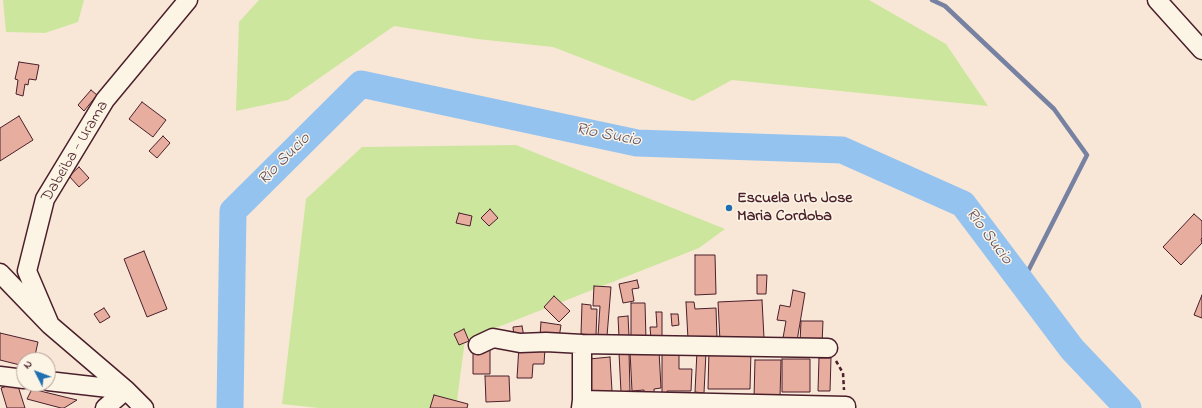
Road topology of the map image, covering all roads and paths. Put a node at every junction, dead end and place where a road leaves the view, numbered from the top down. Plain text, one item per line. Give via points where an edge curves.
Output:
1 (188, 0) edge
2 (1157, 0) edge
3 (1202, 50) edge
4 (0, 273) edge
5 (50, 325) junction
6 (582, 344) junction
7 (478, 345) dead end
8 (828, 348) joint
9 (0, 376) edge
10 (16, 378) edge
11 (56, 383) edge
12 (126, 390) junction
13 (582, 404) edge
14 (846, 407) edge
15 (105, 408) edge
16 (144, 408) edge

1 - 5 street, Dabeiba - Urama via 105,100 45,199 27,271
2 - 3 street
4 - 5 street
5 - 12 street
6 - 7 street via 520,343 493,338
6 - 8 street
6 - 13 street
8 - 14 path via 843,373
9 - 10 street
11 - 12 street
12 - 15 street
12 - 16 street
13 - 14 street

